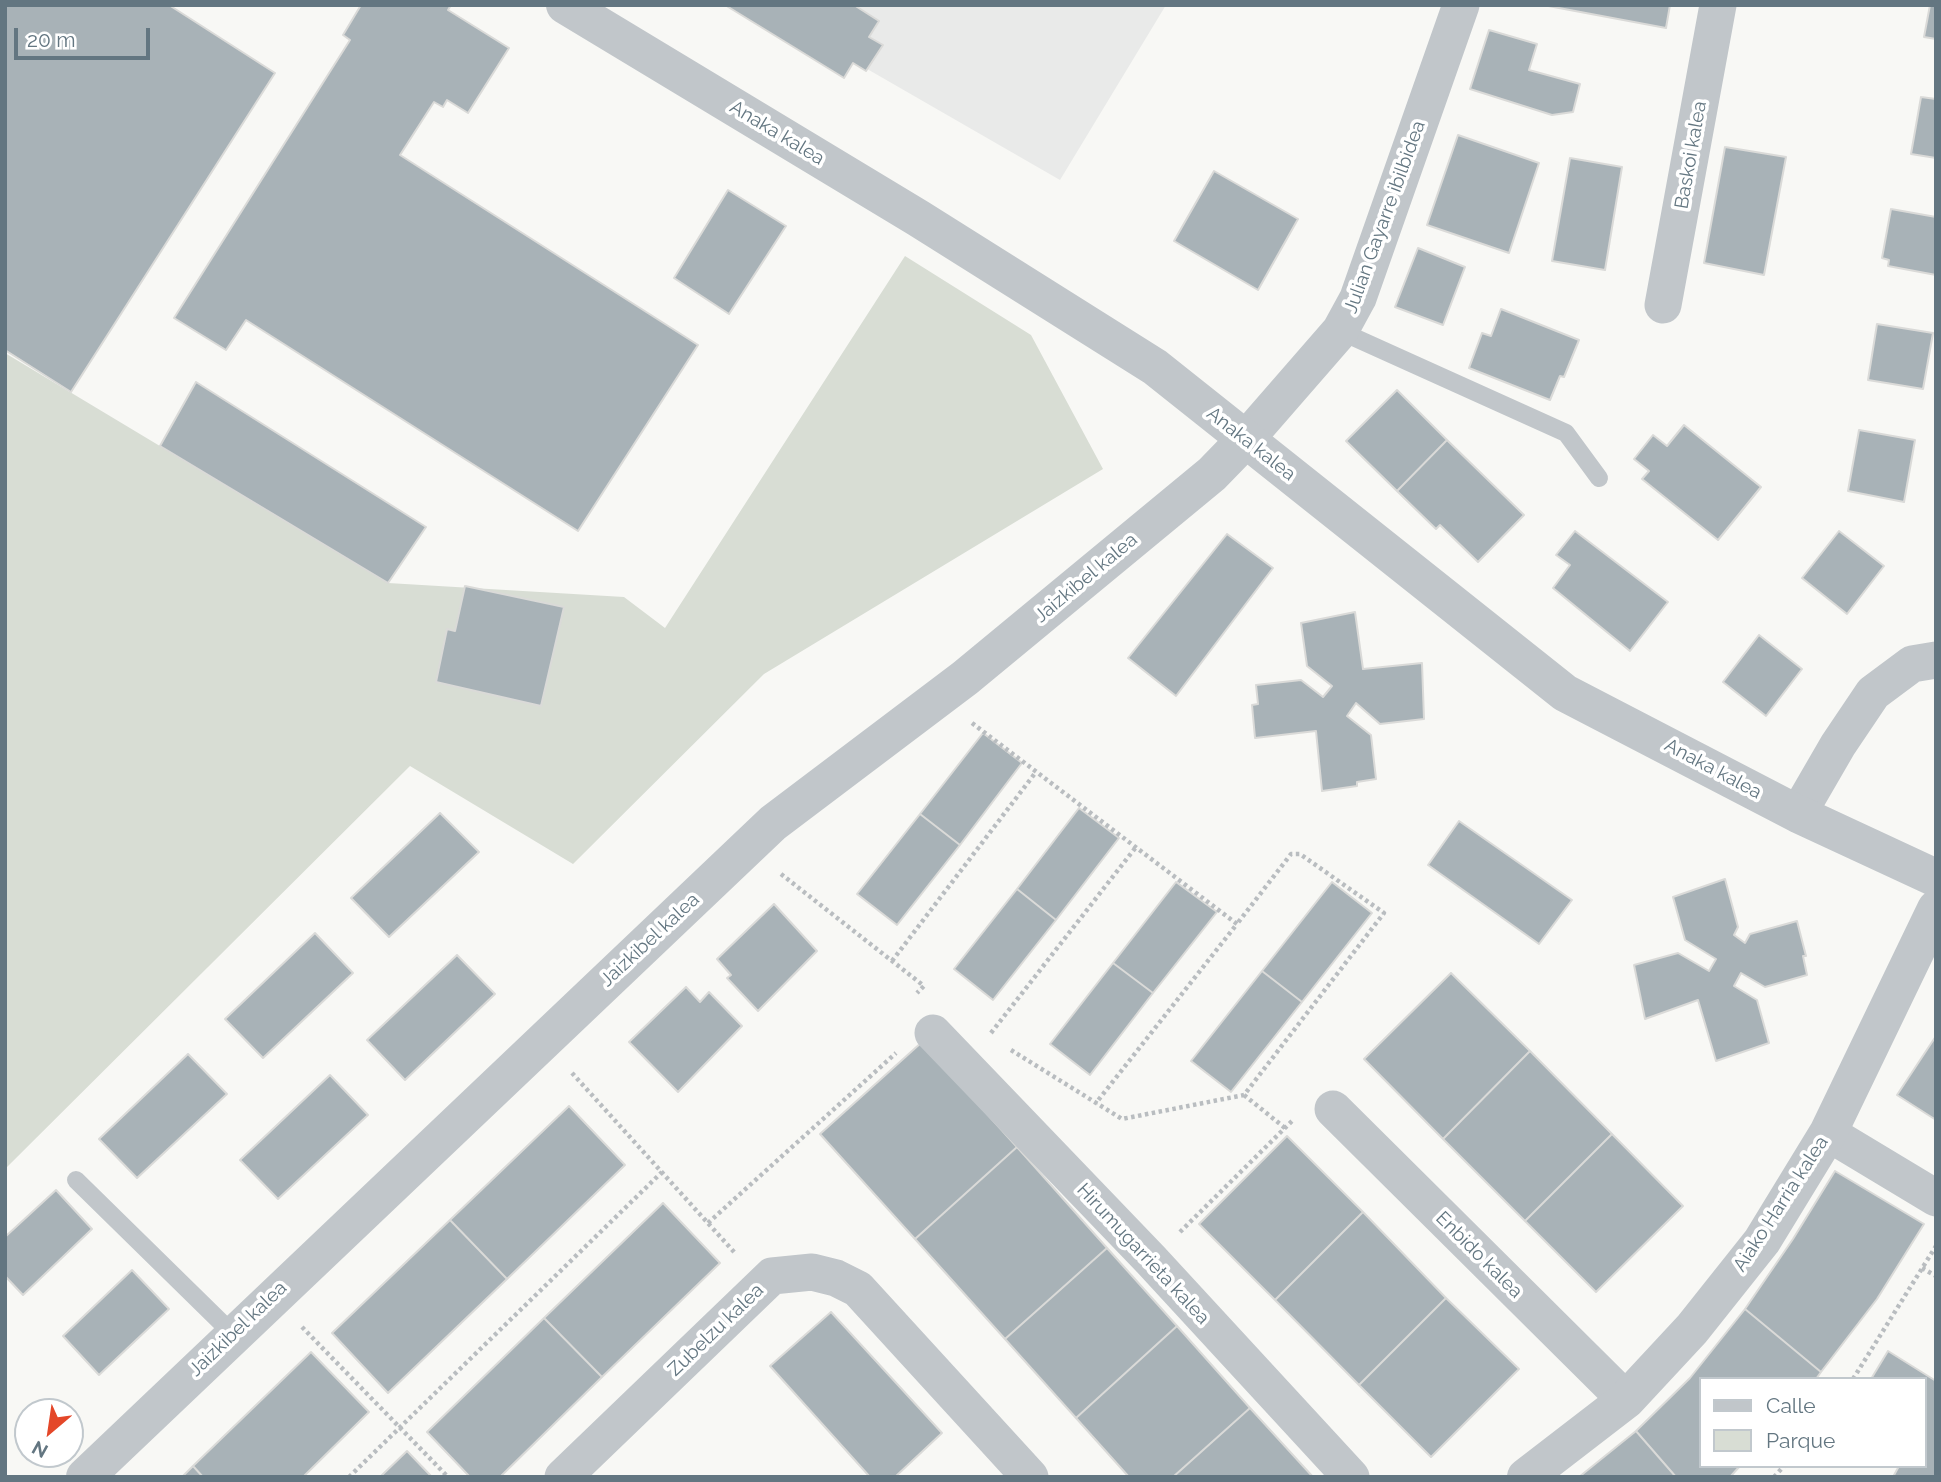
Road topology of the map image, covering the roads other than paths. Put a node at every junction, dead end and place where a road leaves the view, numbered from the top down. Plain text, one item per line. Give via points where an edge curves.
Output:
1 (565, 5) edge
2 (1461, 5) edge
3 (1718, 5) edge
4 (1663, 305) dead end
5 (1340, 331) junction
6 (1246, 439) junction
7 (1599, 478) dead end
8 (1936, 660) edge
9 (1798, 814) junction
10 (1936, 878) edge
11 (1936, 909) edge
12 (918, 1039) road end
13 (1333, 1109) dead end
14 (1828, 1133) junction
15 (76, 1180) dead end
16 (1936, 1198) edge
17 (233, 1334) junction
18 (1626, 1400) junction
19 (85, 1477) edge
20 (563, 1477) edge
21 (1030, 1477) edge
22 (1351, 1477) edge
23 (1526, 1477) edge

1 - 6 street, Anaka kalea via 1143,360
2 - 5 street, Julian Gayarre ibilbidea via 1358,298
3 - 4 street, Baskoi kalea
5 - 6 street, Julian Gayarre ibilbidea
5 - 7 lane via 1566,433
6 - 9 street, Anaka kalea via 1565,693
6 - 17 street, Jaizkibel kalea via 1212,474 965,678 772,823
8 - 9 street via 1912,664 1873,693
9 - 10 street, Anaka kalea
11 - 14 street, Aiako Harria kalea
12 - 22 street, Hirumugarrieta kalea via 1151,1261
13 - 18 street, Enbido kalea
14 - 16 street
14 - 18 street, Aiako Harria kalea via 1762,1241 1692,1329
15 - 17 lane
17 - 19 street, Jaizkibel kalea
18 - 23 street, Aiako Harria kalea
20 - 21 street, Zubelzu kalea via 772,1276 812,1272 858,1289

